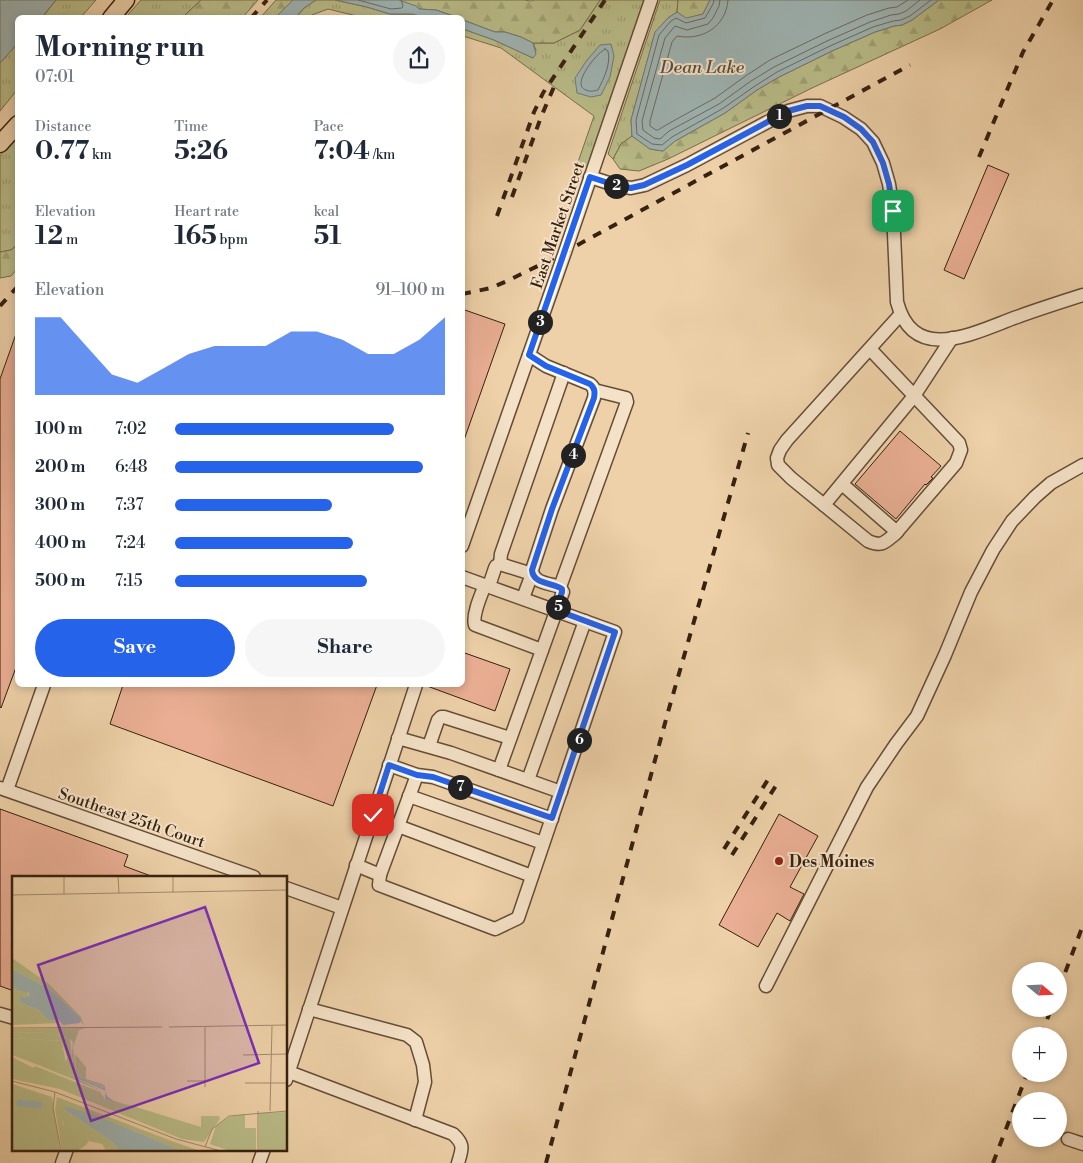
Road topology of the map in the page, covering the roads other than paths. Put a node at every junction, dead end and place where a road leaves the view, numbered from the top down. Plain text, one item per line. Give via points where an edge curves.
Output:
1 (126, 0) edge
2 (650, 0) edge
3 (114, 15) edge
4 (15, 127) edge
5 (0, 144) edge
6 (590, 177) junction
7 (1083, 295) edge
8 (900, 315) junction
9 (952, 338) junction
10 (870, 349) junction
11 (529, 355) junction
12 (564, 373) junction
13 (594, 390) junction
14 (914, 396) junction
15 (1083, 466) edge
16 (842, 484) junction
17 (824, 506) junction
18 (897, 532) junction
19 (465, 537) edge
20 (500, 564) junction
21 (532, 574) junction
22 (465, 578) edge
23 (487, 585) junction
24 (560, 587) junction
25 (523, 598) junction
26 (556, 610) junction
27 (585, 621) junction
28 (542, 650) junction
29 (43, 687) edge
30 (415, 687) edge
31 (398, 738) junction
32 (510, 738) junction
33 (429, 746) junction
34 (389, 765) junction
35 (499, 770) junction
36 (417, 775) junction
37 (528, 780) junction
38 (4, 789) edge
39 (561, 792) junction
40 (409, 796) junction
41 (552, 818) junction
42 (398, 826) junction
43 (543, 843) junction
44 (356, 865) junction
45 (380, 875) junction
46 (251, 876) edge
47 (532, 876) junction
48 (288, 889) edge
49 (342, 908) junction
50 (766, 986) dead end
51 (309, 1009) junction
52 (288, 1073) edge
53 (288, 1076) edge
54 (415, 1120) junction
55 (1068, 1139) dead end
56 (1083, 1144) edge
57 (67, 1150) edge
58 (264, 1150) edge
59 (62, 1163) edge
60 (259, 1163) edge
61 (458, 1163) edge

1 - 3 main road
2 - 6 street, East Market Street
4 - 5 main road
6 - 8 street via 631,188 644,185 788,111 820,106 861,129 873,142 883,163 893,211
6 - 11 street, East Market Street
7 - 9 street
8 - 9 street via 916,334 936,340
8 - 10 street
9 - 14 street
10 - 14 street
10 - 17 street via 787,440 777,458 778,465
11 - 12 street
11 - 19 street, East Market Street
12 - 13 street via 590,384
12 - 20 street
13 - 21 street via 594,398 552,509
13 - 24 street via 626,398 627,402
14 - 16 street
14 - 18 street via 959,443 961,450 956,463
15 - 50 street via 1051,483 1035,497 1012,521 993,550 971,592 917,716 867,787
16 - 17 street
16 - 18 street
17 - 18 street via 868,542 884,544
20 - 21 street
20 - 23 street
21 - 24 street via 538,580
21 - 25 street
22 - 23 street
23 - 25 street
23 - 28 street via 475,613 475,625
24 - 26 street via 562,592
25 - 26 street
26 - 27 street
26 - 28 street
27 - 37 street
27 - 39 street via 615,632
28 - 32 street
29 - 38 street
30 - 31 street
31 - 33 street
31 - 34 street
32 - 33 street via 441,717
32 - 35 street
33 - 35 street
34 - 36 street
34 - 44 street
35 - 37 street
36 - 40 street
36 - 41 street via 433,777
37 - 39 street
38 - 46 street, Southeast 25th Court
39 - 41 street
40 - 42 street
40 - 43 street
41 - 43 street
42 - 45 street
42 - 47 street
43 - 47 street
44 - 45 street
44 - 49 street
45 - 47 street via 379,885 494,929 518,918
48 - 49 street
49 - 51 street
51 - 52 street
51 - 54 street via 408,1035 416,1042 425,1082
53 - 54 street
54 - 61 street via 453,1134 462,1149
55 - 56 street
57 - 59 street
58 - 60 street

